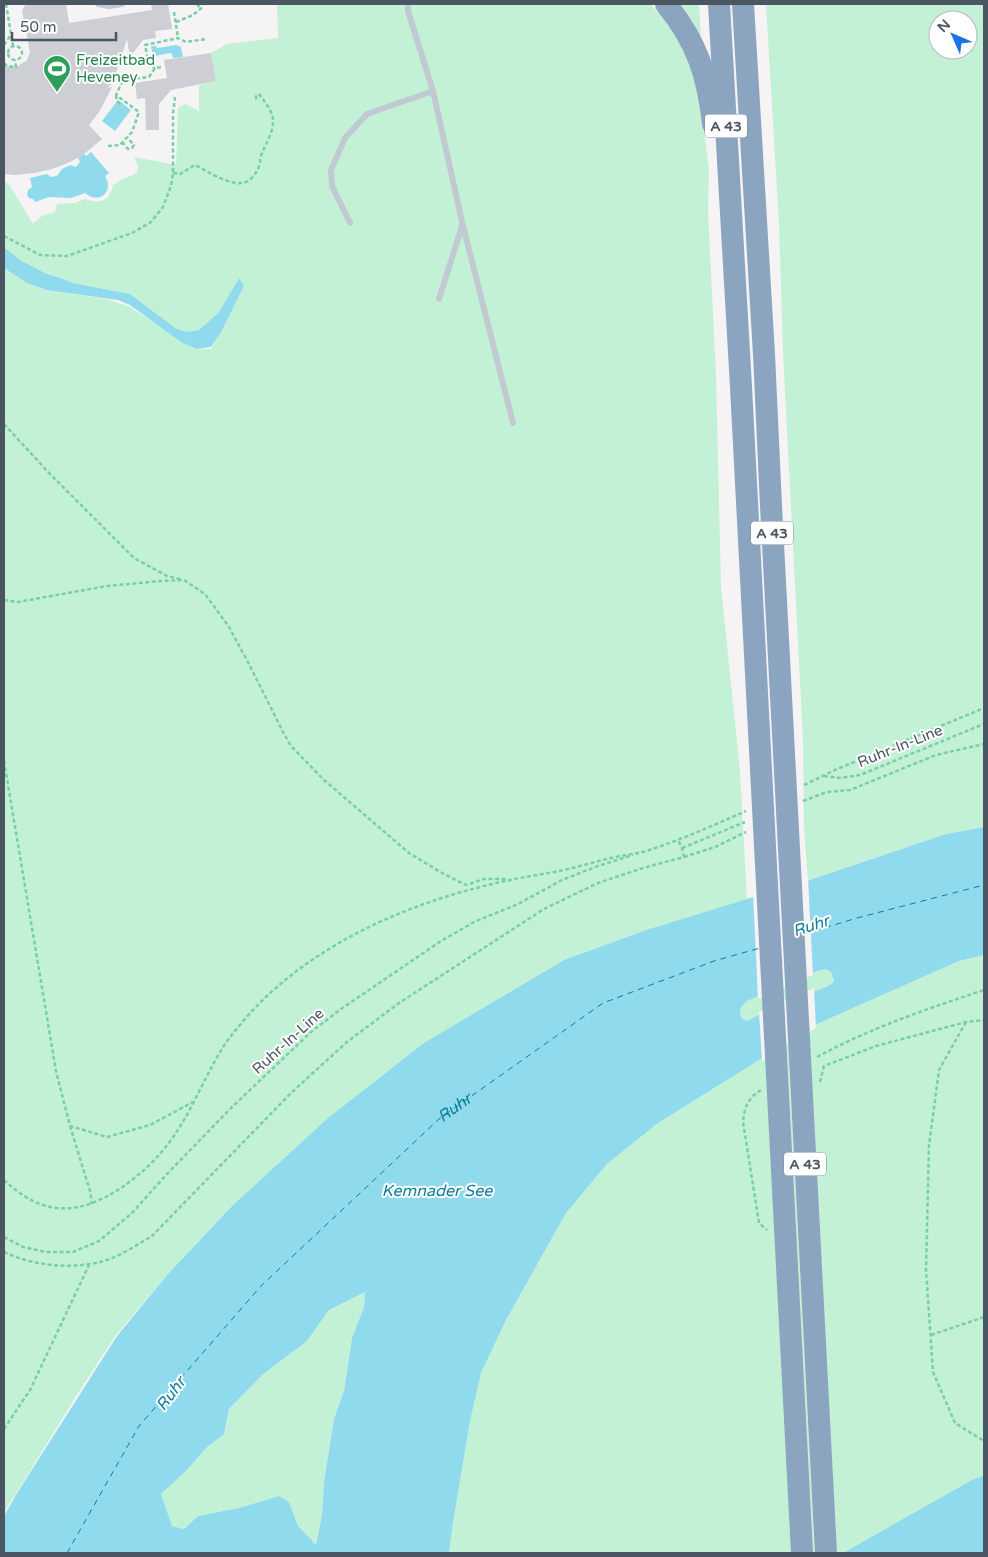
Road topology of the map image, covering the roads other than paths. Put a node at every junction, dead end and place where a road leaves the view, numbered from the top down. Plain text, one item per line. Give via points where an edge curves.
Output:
1 (98, 4) edge
2 (122, 4) edge
3 (408, 4) edge
4 (666, 4) edge
5 (718, 4) edge
6 (744, 4) edge
7 (433, 91) junction
8 (350, 223) dead end
9 (463, 226) junction
10 (733, 249) junction
11 (439, 299) dead end
12 (514, 423) dead end
13 (802, 1553) edge
14 (826, 1553) edge

1 - 2 lane
3 - 7 lane
4 - 10 highway via 693,43 706,78 720,212
5 - 10 highway, A 43
6 - 14 highway, A 43 via 791,781
7 - 8 lane via 367,114 345,138 331,170 332,186
7 - 9 lane
9 - 11 lane
9 - 12 lane
10 - 13 highway, A 43

